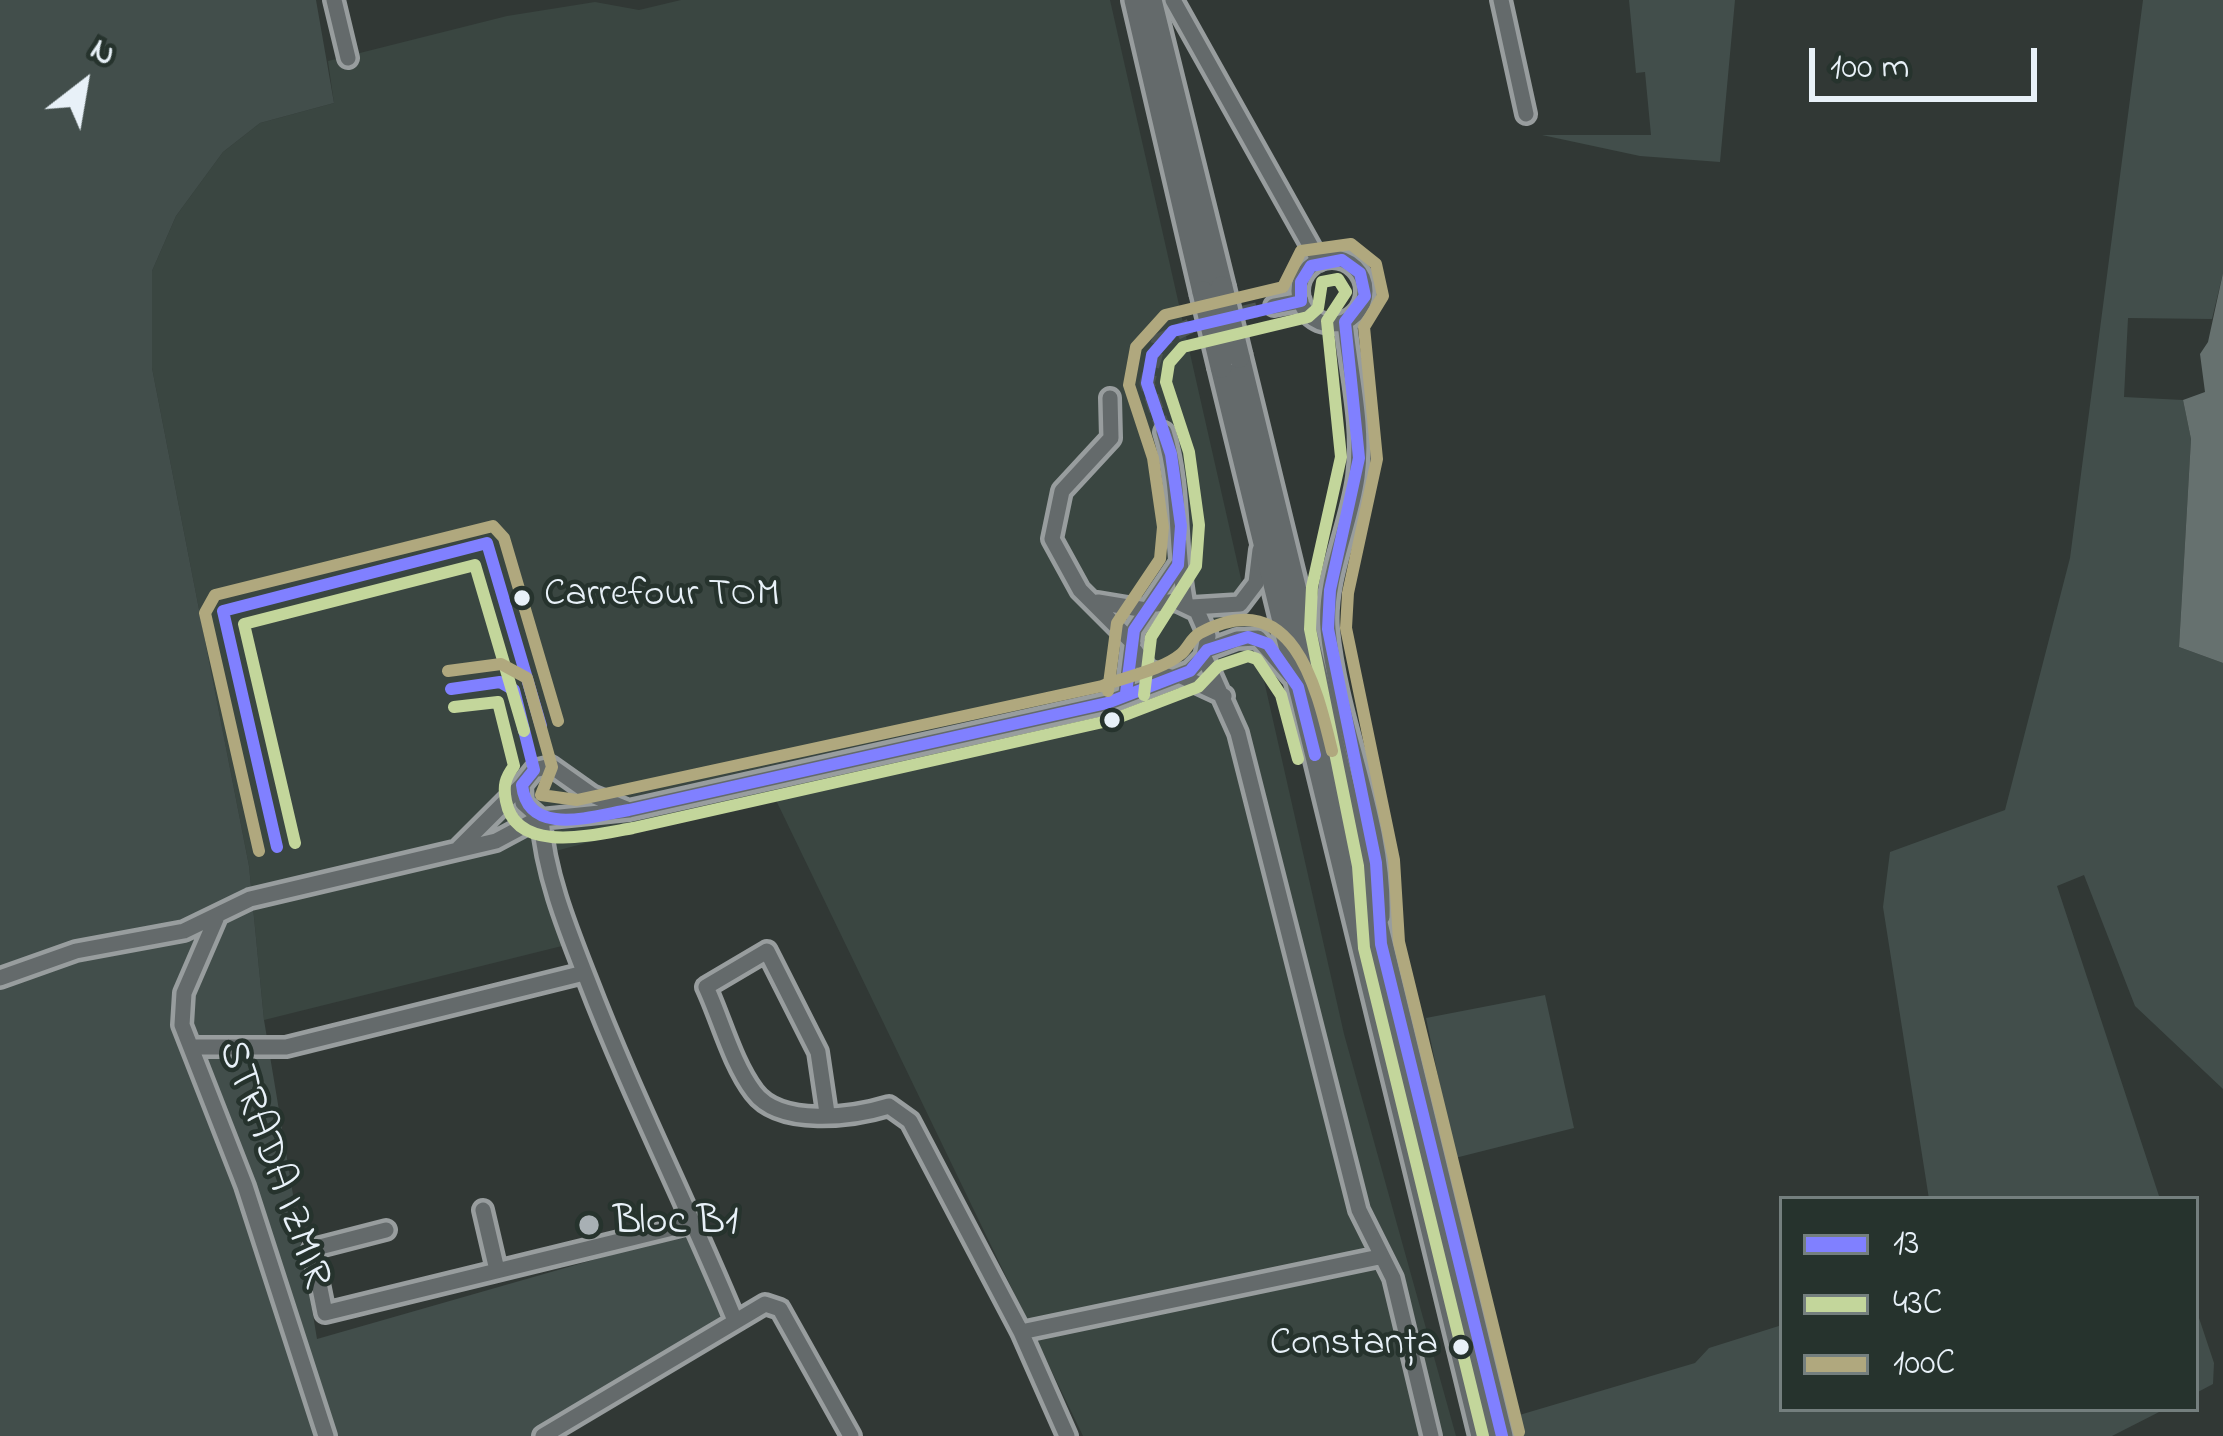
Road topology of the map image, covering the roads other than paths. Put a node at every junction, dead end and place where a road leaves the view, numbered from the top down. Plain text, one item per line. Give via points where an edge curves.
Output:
1 (334, 0) edge
2 (1135, 0) edge
3 (1151, 0) edge
4 (1501, 0) edge
5 (1175, 2) edge
6 (348, 58) dead end
7 (1526, 114) dead end
8 (1319, 261) junction
9 (1212, 290) junction
10 (1301, 301) junction
11 (1274, 306) tunnel mouth
12 (1345, 322) junction
13 (1230, 362) junction
14 (1111, 398) dead end
15 (1164, 432) tunnel mouth
16 (1262, 535) junction
17 (1178, 565) junction
18 (1098, 602) junction
19 (1189, 606) junction
20 (1151, 607) junction
21 (1134, 647) junction
22 (1205, 654) junction
23 (1175, 676) junction
24 (1298, 687) junction
25 (1126, 693) junction
26 (1223, 696) junction
27 (574, 784) junction
28 (522, 785) junction
29 (628, 810) junction
30 (564, 816) junction
31 (540, 819) junction
32 (452, 854) junction
33 (216, 920) junction
34 (1381, 944) junction
35 (584, 973) junction
36 (0, 978) edge
37 (191, 1047) junction
38 (826, 1113) junction
39 (483, 1210) dead end
40 (693, 1222) junction
41 (386, 1230) dead end
42 (1379, 1257) junction
43 (497, 1270) junction
44 (734, 1318) junction
45 (1021, 1332) junction
46 (326, 1436) edge
47 (543, 1436) edge
48 (851, 1436) edge
49 (1067, 1436) edge
50 (1431, 1436) edge
51 (1482, 1436) edge
52 (1502, 1436) edge

1 - 6 street
2 - 9 main road
3 - 9 main road
4 - 7 street
5 - 8 street
8 - 10 street via 1305,273
8 - 12 street via 1342,260 1360,273 1362,307
9 - 13 main road, bridge
10 - 11 street
10 - 12 street via 1323,323
12 - 34 street via 1360,434 1328,622 1381,871
13 - 16 main road
13 - 34 main road
14 - 18 street via 1112,437 1062,491 1052,526 1062,566
15 - 17 street via 1177,479
16 - 19 street via 1249,595 1231,608
16 - 24 main road
17 - 19 street
17 - 20 street
18 - 20 street
18 - 21 street
19 - 20 street
19 - 22 street via 1207,629
20 - 21 street
21 - 23 street via 1148,670
21 - 25 street
22 - 23 street
22 - 24 street via 1258,638
22 - 26 street
23 - 25 street
23 - 26 street
24 - 51 main road
25 - 29 street
26 - 42 street via 1359,1210
27 - 28 street via 551,766 533,770
27 - 29 street
27 - 30 street
28 - 31 street via 523,803
28 - 32 street
29 - 30 street
30 - 31 street
31 - 32 street
31 - 35 street
32 - 33 street via 250,899
33 - 36 street via 76,951
33 - 37 street, STRADA IZMIR via 184,993 182,1025
34 - 52 main road
35 - 37 street via 286,1047
35 - 40 street
37 - 46 street, STRADA IZMIR
38 - 38 street via 782,1111 754,1094 706,987 767,951 818,1052
38 - 45 street via 852,1118 889,1106 902,1112
39 - 43 street
40 - 43 street
40 - 44 street
41 - 43 street via 312,1249 325,1313
42 - 45 street
42 - 50 street via 1394,1278
44 - 47 street
44 - 48 street via 765,1304 780,1309
45 - 49 street

